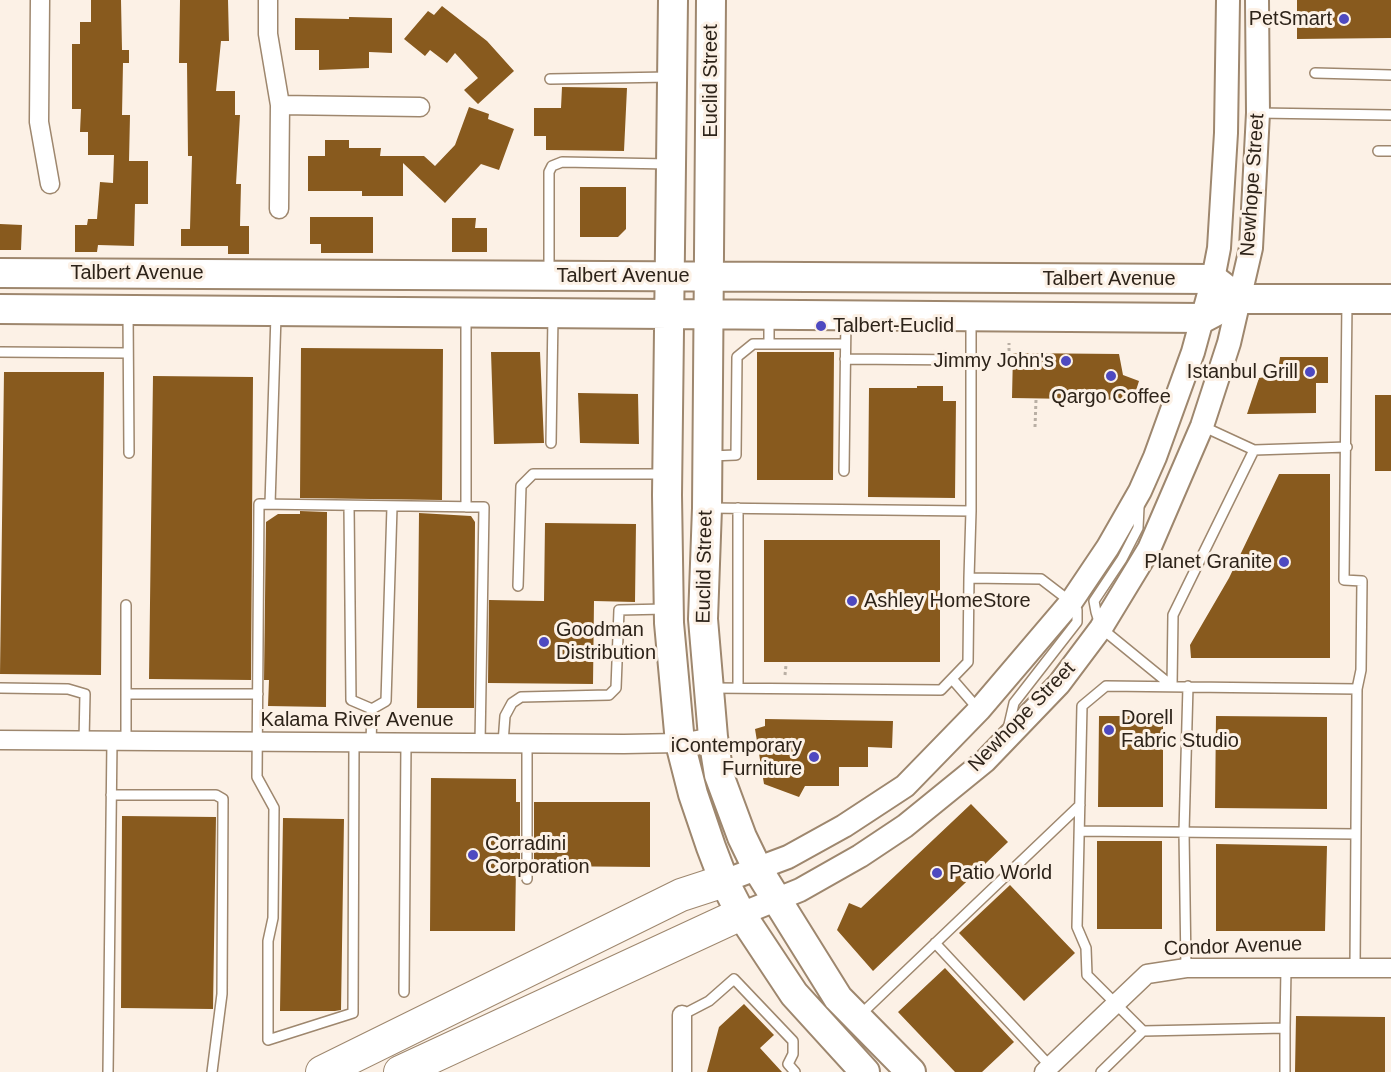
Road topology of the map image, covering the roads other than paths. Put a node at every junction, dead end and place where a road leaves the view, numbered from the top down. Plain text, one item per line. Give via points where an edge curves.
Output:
1 (40, 0) edge
2 (268, 0) edge
3 (674, 0) edge
4 (711, 0) edge
5 (1228, 0) edge
6 (1257, 0) edge
7 (1315, 73) dead end
8 (1391, 75) edge
9 (673, 77) junction
10 (549, 79) dead end
11 (280, 105) junction
12 (420, 107) dead end
13 (1258, 113) junction
14 (1391, 115) edge
15 (1378, 151) dead end
16 (1391, 152) edge
17 (671, 164) junction
18 (51, 184) dead end
19 (279, 209) dead end
20 (0, 273) edge
21 (549, 275) junction
22 (670, 276) junction
23 (710, 277) junction
24 (1212, 279) junction
25 (1239, 299) junction
26 (1347, 299) junction
27 (1391, 299) edge
28 (0, 309) edge
29 (128, 310) junction
30 (276, 311) junction
31 (466, 312) junction
32 (553, 313) junction
33 (769, 313) junction
34 (669, 314) junction
35 (709, 314) junction
36 (846, 315) junction
37 (971, 316) junction
38 (1203, 318) junction
39 (769, 344) junction
40 (845, 344) junction
41 (0, 352) edge
42 (128, 353) junction
43 (845, 359) junction
44 (971, 360) junction
45 (1202, 426) junction
46 (551, 442) dead end
47 (1347, 447) junction
48 (1254, 450) junction
49 (129, 453) dead end
50 (707, 456) junction
51 (844, 471) dead end
52 (668, 474) junction
53 (1140, 491) junction
54 (270, 504) junction
55 (349, 506) junction
56 (392, 507) junction
57 (466, 507) junction
58 (707, 508) junction
59 (738, 508) junction
60 (971, 511) junction
61 (969, 578) junction
62 (518, 586) dead end
63 (1071, 602) junction
64 (126, 606) dead end
65 (669, 609) junction
66 (1101, 628) junction
67 (953, 680) junction
68 (1172, 686) junction
69 (1188, 686) junction
70 (738, 687) junction
71 (0, 688) edge
72 (709, 688) junction
73 (1357, 689) junction
74 (126, 694) junction
75 (258, 694) junction
76 (372, 709) junction
77 (979, 710) junction
78 (713, 737) junction
79 (0, 740) edge
80 (1006, 740) junction
81 (84, 741) junction
82 (119, 741) junction
83 (258, 742) junction
84 (362, 742) junction
85 (406, 743) junction
86 (480, 743) junction
87 (503, 743) junction
88 (527, 743) junction
89 (680, 743) junction
90 (111, 795) junction
91 (1080, 805) junction
92 (1080, 831) junction
93 (1184, 832) junction
94 (1356, 834) junction
95 (757, 868) junction
96 (527, 879) dead end
97 (724, 881) junction
98 (776, 901) junction
99 (741, 914) junction
100 (934, 943) junction
101 (1355, 967) junction
102 (1186, 968) junction
103 (1286, 968) junction
104 (1391, 968) edge
105 (404, 992) dead end
106 (1114, 1003) junction
107 (682, 1015) joint
108 (857, 1018) junction
109 (1285, 1028) junction
110 (1143, 1031) junction
111 (1047, 1069) edge
112 (108, 1072) edge
113 (212, 1072) edge
114 (322, 1072) edge
115 (400, 1072) edge
116 (682, 1072) edge
117 (795, 1072) edge
118 (865, 1072) edge
119 (911, 1072) edge
120 (1101, 1072) edge
121 (1285, 1072) edge

1 - 18 street via 39,122
2 - 11 street via 268,34
3 - 9 main road, Euclid Street
4 - 23 main road, Euclid Street
5 - 24 street, Newhope Street via 1225,145 1219,248
6 - 13 street, Newhope Street
7 - 8 lane
9 - 10 lane
9 - 17 main road, Euclid Street
11 - 12 street
11 - 19 street
13 - 14 lane
13 - 25 street, Newhope Street via 1251,248
15 - 16 lane
17 - 21 lane via 562,162 552,166
17 - 22 main road, Euclid Street
20 - 21 main road, Talbert Avenue
21 - 22 main road, Talbert Avenue
22 - 23 main road, Talbert Avenue
22 - 34 main road, Euclid Street
23 - 24 main road, Talbert Avenue
23 - 35 main road, Euclid Street
24 - 25 main road
24 - 38 street, Newhope Street
25 - 26 main road, Talbert Avenue
25 - 38 main road, Talbert Avenue
25 - 45 street, Newhope Street
26 - 27 main road, Talbert Avenue
26 - 47 lane
28 - 29 main road, Talbert Avenue
29 - 30 main road, Talbert Avenue
29 - 42 lane
30 - 31 main road, Talbert Avenue
30 - 54 lane
31 - 32 main road, Talbert Avenue
31 - 57 lane
32 - 34 main road, Talbert Avenue
32 - 46 lane
33 - 35 main road, Talbert Avenue
33 - 36 main road, Talbert Avenue
33 - 39 lane
34 - 35 main road, Talbert Avenue
34 - 52 main road, Euclid Street
35 - 50 main road, Euclid Street
36 - 37 main road, Talbert Avenue
36 - 40 lane
37 - 38 main road, Talbert Avenue
37 - 44 lane
38 - 53 street, Newhope Street
39 - 40 lane
39 - 50 lane via 753,344 737,357 736,455
40 - 43 lane
41 - 42 lane
42 - 49 lane
43 - 44 lane
43 - 51 lane
44 - 60 lane
45 - 48 lane
45 - 66 street, Newhope Street via 1149,549
47 - 48 lane
47 - 73 lane via 1344,580 1362,581 1361,670
48 - 68 lane via 1173,615
50 - 58 main road, Euclid Street
52 - 62 lane via 533,474 521,486
52 - 65 main road, Euclid Street
53 - 63 street, Newhope Street
53 - 66 lane via 1138,528 1094,601
54 - 55 lane
54 - 75 lane via 259,504
55 - 56 lane
55 - 76 lane via 351,699
56 - 57 lane
56 - 76 lane via 386,701
57 - 86 lane via 484,507
58 - 59 lane
58 - 72 main road, Euclid Street via 703,619
59 - 60 lane
59 - 70 lane
60 - 61 lane
61 - 63 lane via 1041,579
61 - 67 lane via 968,662
63 - 77 street, Newhope Street
63 - 80 lane via 1077,610 1077,622 1014,703
64 - 74 lane
65 - 87 lane via 619,610 616,688 609,695 521,697 505,717
65 - 89 main road, Euclid Street
66 - 68 lane
66 - 80 street, Newhope Street via 1059,684
67 - 70 lane via 941,690
67 - 77 lane
68 - 69 lane
68 - 91 lane via 1107,686 1082,706
69 - 73 lane
69 - 93 lane
70 - 72 lane
71 - 81 lane via 68,689 85,694
72 - 78 main road, Euclid Street
73 - 94 lane
74 - 75 lane
74 - 82 lane
75 - 83 lane
76 - 84 lane
77 - 95 street, Newhope Street via 905,786 844,826 788,857
78 - 89 street, Kalama River Avenue
78 - 95 main road, Euclid Street via 719,775
79 - 81 street, Kalama River Avenue
80 - 98 street, Newhope Street via 905,826 860,856
81 - 82 street, Kalama River Avenue
82 - 83 street, Kalama River Avenue
82 - 90 lane
83 - 84 street, Kalama River Avenue
83 - 84 lane via 257,777 274,808 268,1040 353,1013
84 - 85 street, Kalama River Avenue
85 - 86 street, Kalama River Avenue
85 - 105 lane
86 - 87 street, Kalama River Avenue
87 - 88 street, Kalama River Avenue
88 - 89 street, Kalama River Avenue
88 - 96 lane
89 - 97 main road, Euclid Street via 693,794
90 - 112 lane
90 - 113 lane via 216,795 223,799 222,994
91 - 92 lane
91 - 100 lane
92 - 93 lane
92 - 106 lane via 1077,927 1086,948 1087,975
93 - 94 lane
93 - 102 lane
94 - 101 lane
95 - 97 street, Newhope Street
95 - 98 main road, Euclid Street
97 - 99 main road, Euclid Street
97 - 114 highway via 681,895
98 - 99 street, Newhope Street
98 - 108 main road, Euclid Street via 838,998
99 - 115 highway
99 - 118 main road, Euclid Street via 794,994
100 - 108 lane
100 - 111 lane
101 - 103 street, Condor Avenue
101 - 104 street, Condor Avenue
102 - 103 street, Condor Avenue
102 - 106 street, Condor Avenue via 1147,974
103 - 109 lane
106 - 110 lane
106 - 111 street, Condor Avenue
107 - 116 street
107 - 117 lane via 709,1001 734,979 793,1041 794,1054 788,1064
108 - 119 main road, Euclid Street
109 - 110 lane
109 - 121 lane
110 - 120 lane

